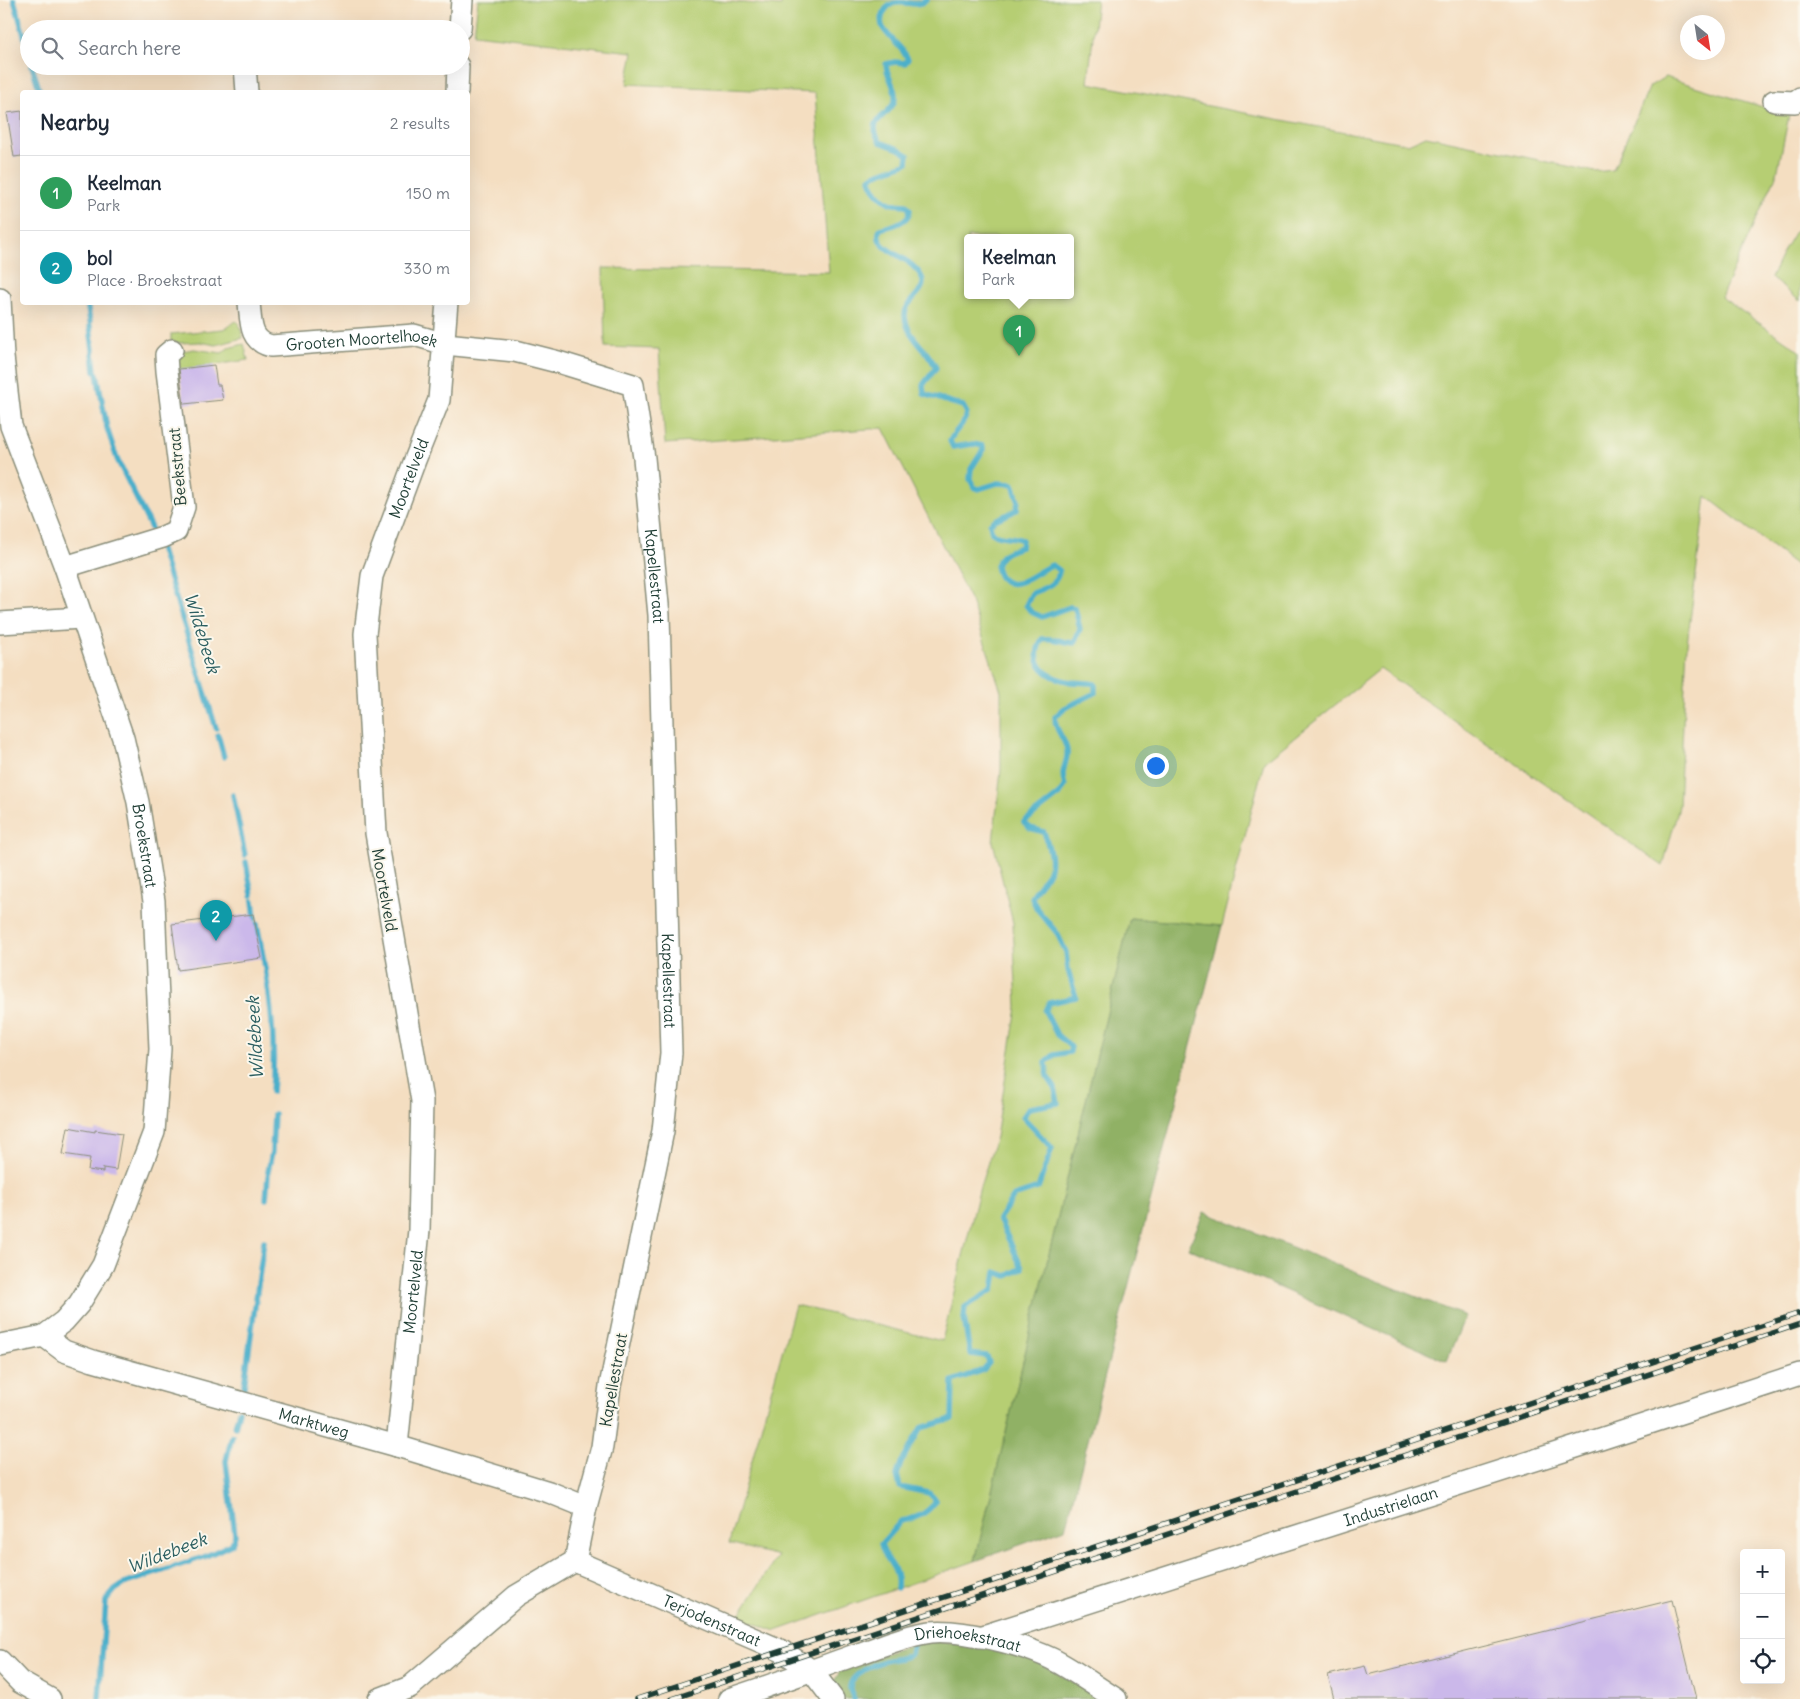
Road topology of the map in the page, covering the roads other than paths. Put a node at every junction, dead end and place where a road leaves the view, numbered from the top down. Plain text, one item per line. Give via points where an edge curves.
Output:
1 (462, 0) edge
2 (461, 20) edge
3 (246, 75) edge
4 (458, 75) edge
5 (247, 90) edge
6 (457, 90) edge
7 (1800, 98) edge
8 (1774, 101) dead end
9 (0, 299) edge
10 (249, 305) edge
11 (446, 305) edge
12 (445, 344) junction
13 (172, 350) dead end
14 (65, 567) junction
15 (82, 618) junction
16 (0, 623) edge
17 (44, 1336) junction
18 (0, 1345) edge
19 (1800, 1374) edge
20 (397, 1446) junction
21 (586, 1507) junction
22 (575, 1561) junction
23 (980, 1636) junction
24 (0, 1661) edge
25 (811, 1670) junction
26 (50, 1699) edge
27 (379, 1699) edge
28 (729, 1699) edge
29 (834, 1699) edge
30 (1116, 1699) edge

1 - 2 street
3 - 5 street
4 - 6 street
7 - 8 street via 1795,102
9 - 14 street, Broekstraat via 11,426
10 - 12 street, Grooten Moortelhoek via 256,338 271,346 414,335
11 - 12 street
12 - 20 street, Moortelveld via 440,400 372,576 364,634 376,833 422,1101 419,1230
12 - 21 street, Kapellestraat via 516,352 633,385 644,458 659,615 671,1054 663,1130 610,1386 602,1447
13 - 14 street, Beekstraat via 166,355 167,371 184,507 176,531
14 - 15 street, Broekstraat
15 - 16 street
15 - 17 street, Broekstraat via 123,738 138,802 154,901 160,1049 154,1132 103,1265 79,1304
17 - 18 street, Broekstraat
17 - 20 street, Marktweg via 64,1351 93,1361
19 - 23 street, Industrielaan
20 - 21 street, Marktweg via 549,1492
21 - 22 street, Kapellestraat
22 - 25 street, Terjodenstraat via 760,1640
22 - 27 street via 516,1596 410,1687
23 - 25 street, Driehoekstraat via 949,1632 911,1636
23 - 30 street, Driehoekstraat via 1051,1659
24 - 26 street via 20,1682
25 - 28 street, Driehoekstraat
25 - 29 street, Terjodenstraat

